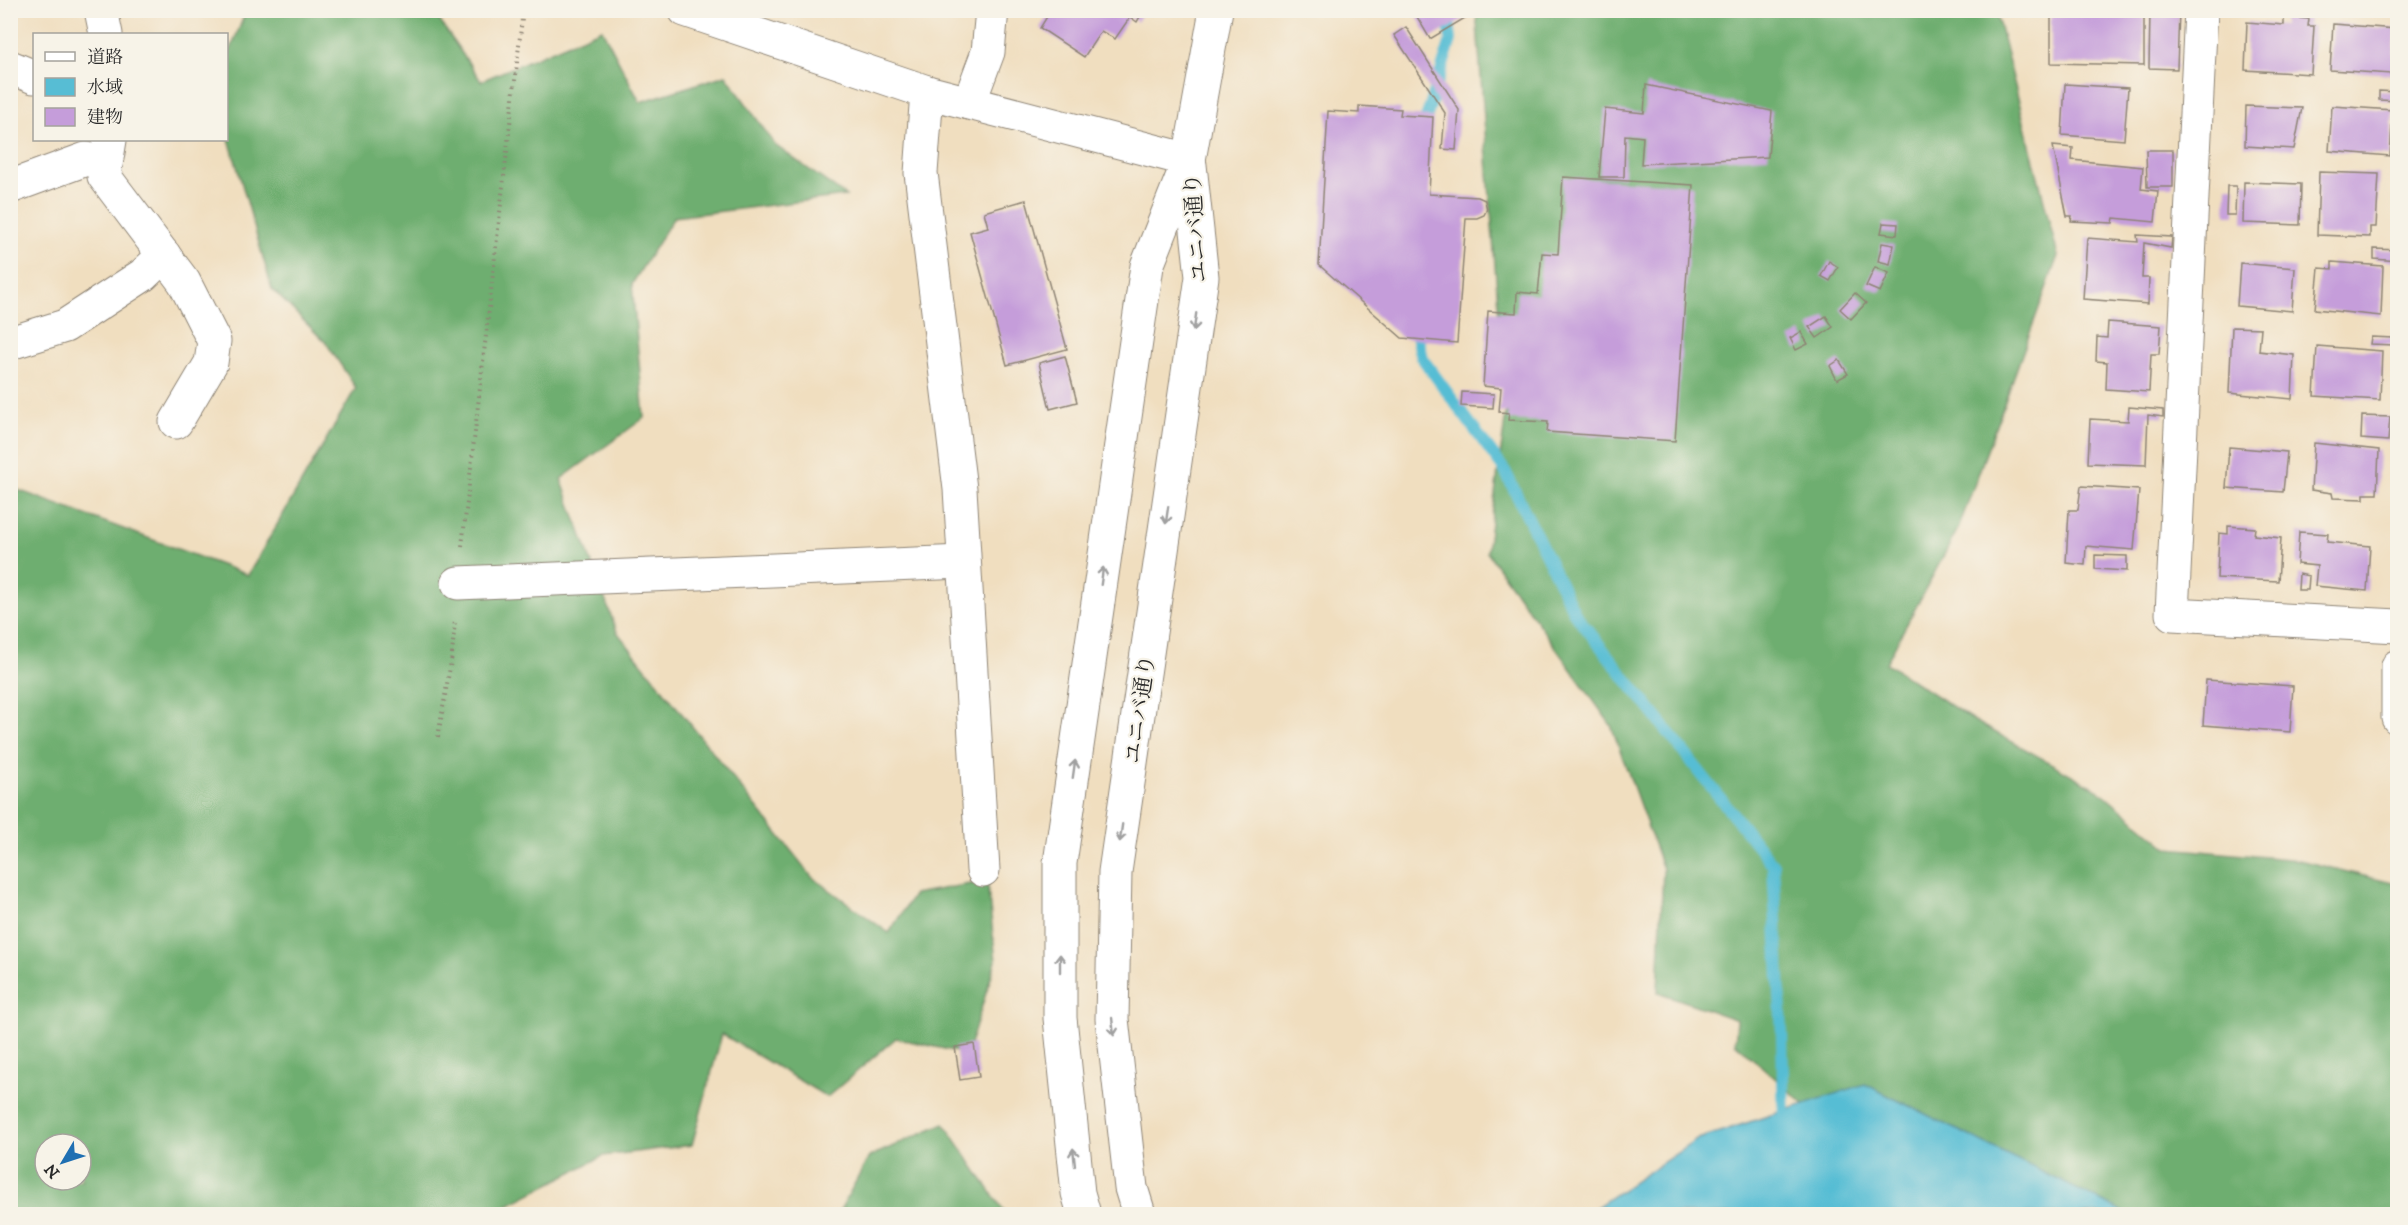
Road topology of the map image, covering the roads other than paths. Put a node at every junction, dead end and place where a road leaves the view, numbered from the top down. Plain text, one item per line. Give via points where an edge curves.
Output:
1 (101, 10) edge
2 (685, 10) edge
3 (992, 10) edge
4 (1216, 10) edge
5 (2201, 10) edge
6 (106, 33) edge
7 (10, 67) edge
8 (33, 77) edge
9 (927, 92) junction
10 (969, 103) junction
11 (108, 151) edge
12 (1189, 160) junction
13 (10, 187) edge
14 (164, 255) junction
15 (10, 344) edge
16 (176, 422) dead end
17 (963, 562) junction
18 (458, 583) road end
19 (2397, 626) edge
20 (2397, 666) edge
21 (2397, 718) edge
22 (983, 870) dead end
23 (1084, 1215) edge
24 (1139, 1215) edge

1 - 6 street
2 - 9 street
3 - 10 street via 988,52
4 - 12 street
5 - 19 street via 2172,614
7 - 8 street
9 - 10 street
9 - 17 street via 921,173 960,489
10 - 12 street
11 - 13 street
11 - 14 street via 104,176
23 -> 12 street, ユニバ通り via 1078,1193 1060,1018 1060,863 1147,266
12 -> 24 street, ユニバ通り via 1202,277 1115,872 1112,1019 1131,1188
14 - 15 street via 143,275 65,326
14 - 16 street via 184,282 214,341 210,363
17 - 18 street
17 - 22 street
20 - 21 street

